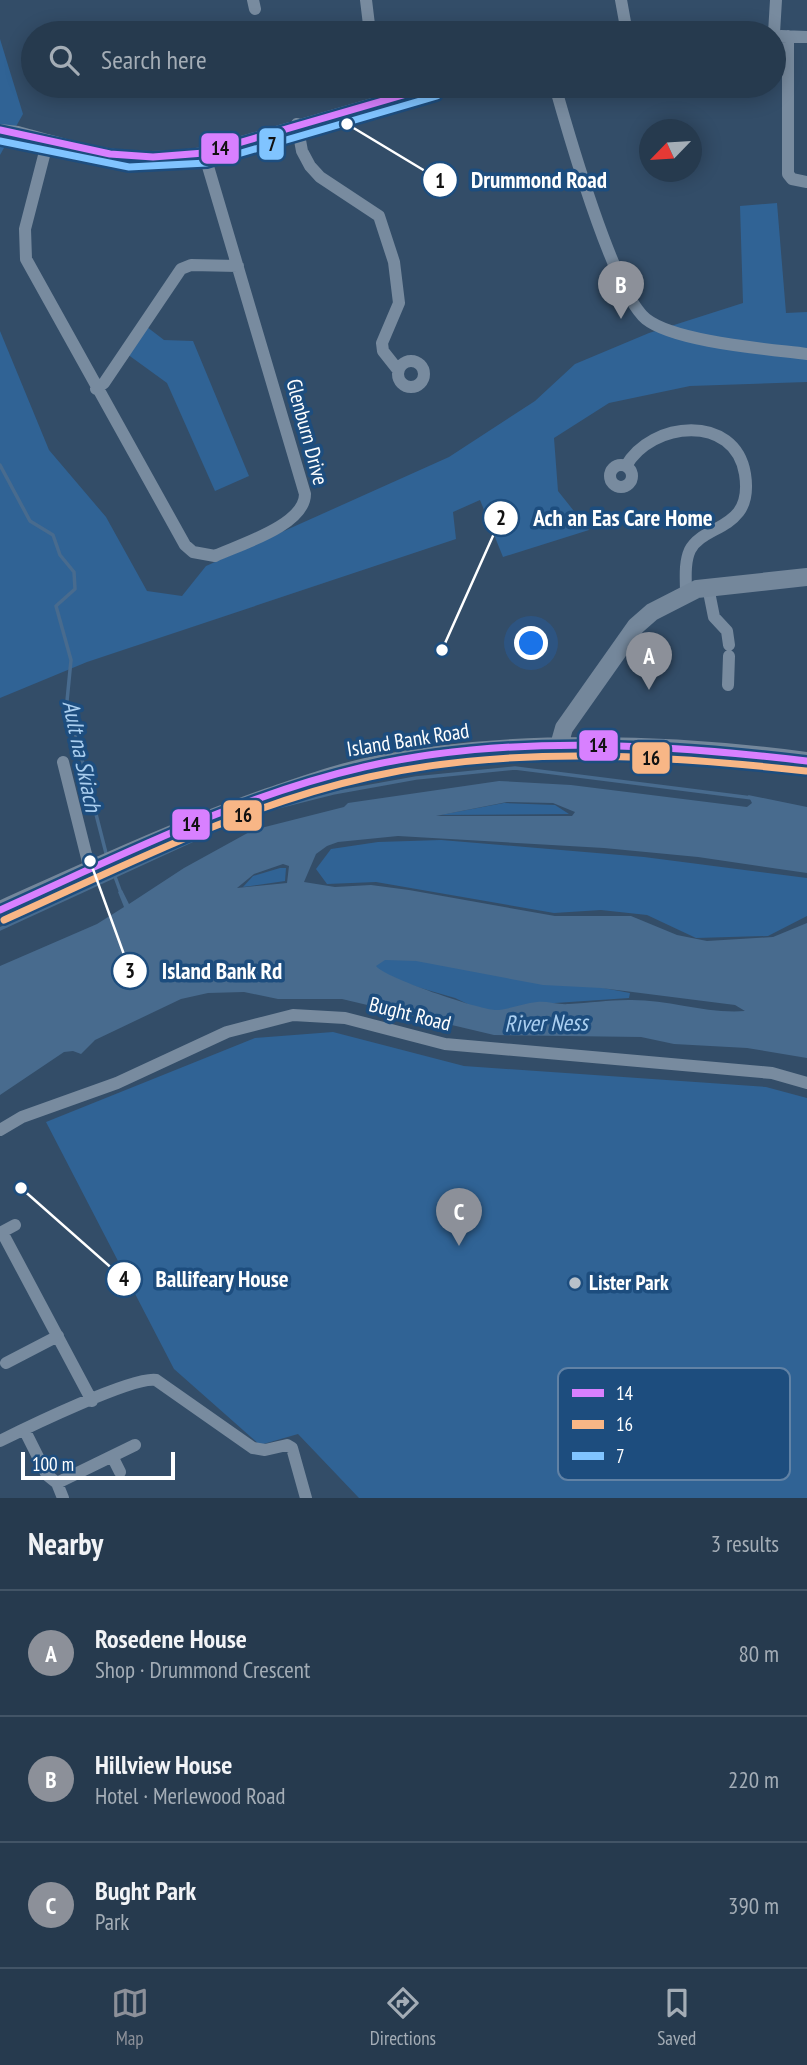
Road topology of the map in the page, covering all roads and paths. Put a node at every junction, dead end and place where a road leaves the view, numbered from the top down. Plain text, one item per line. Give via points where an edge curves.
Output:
1 (366, 0) edge
2 (621, 0) edge
3 (776, 0) edge
4 (369, 21) edge
5 (625, 21) edge
6 (775, 21) edge
7 (788, 36) joint
8 (807, 37) edge
9 (364, 98) edge
10 (559, 98) edge
11 (297, 124) junction
12 (0, 130) edge
13 (48, 140) junction
14 (204, 153) junction
15 (807, 182) edge
16 (238, 266) junction
17 (807, 354) edge
18 (398, 370) dead end
19 (96, 389) junction
20 (626, 466) dead end
21 (807, 577) edge
22 (708, 587) junction
23 (686, 593) junction
24 (727, 685) dead end
25 (558, 748) junction
26 (807, 761) edge
27 (63, 762) dead end
28 (102, 864) junction
29 (0, 909) edge
30 (807, 1083) edge
31 (0, 1130) edge
32 (15, 1225) dead end
33 (1, 1233) edge
34 (58, 1336) junction
35 (5, 1363) dead end
36 (92, 1401) junction
37 (24, 1429) junction
38 (0, 1441) edge
39 (135, 1445) dead end
40 (112, 1456) junction
41 (120, 1472) dead end
42 (57, 1483) junction
43 (63, 1498) edge
44 (306, 1498) edge

1 - 4 street
2 - 5 street
3 - 6 street
7 - 8 street
7 - 15 street via 788,174
9 - 11 street
10 - 17 street via 621,282 637,309 657,325 691,336
11 - 14 street
11 - 18 street via 310,166 379,216 394,262 398,303 382,343
12 - 13 street
13 - 14 street via 125,158
13 - 19 street, Glenburn Drive via 25,229 26,259
14 - 16 street, Glenburn Drive
16 - 19 street via 181,269
16 - 19 street, Glenburn Drive via 305,494 305,504 293,519 215,556 193,552
20 - 23 street via 636,451 686,429 717,434 739,456 745,473 743,501 727,524 699,540 690,551
21 - 22 main road
22 - 23 main road
22 - 24 street via 715,617 727,631
23 - 25 main road via 636,626 564,727
25 - 26 main road, Island Bank Road via 708,748
25 - 28 main road, Island Bank Road via 484,751 379,764 195,823
27 - 28 street
28 - 29 main road, Island Bank Road
30 - 31 street, Bught Road via 772,1073 445,1044 345,1018 293,1015 227,1032
32 - 33 street
33 - 34 street
34 - 35 street
34 - 36 street
36 - 37 street
36 - 44 street via 156,1380 243,1443 259,1450 280,1445 292,1448
37 - 38 street
37 - 42 street via 47,1475
39 - 40 street
40 - 41 street
40 - 42 street
42 - 43 street

